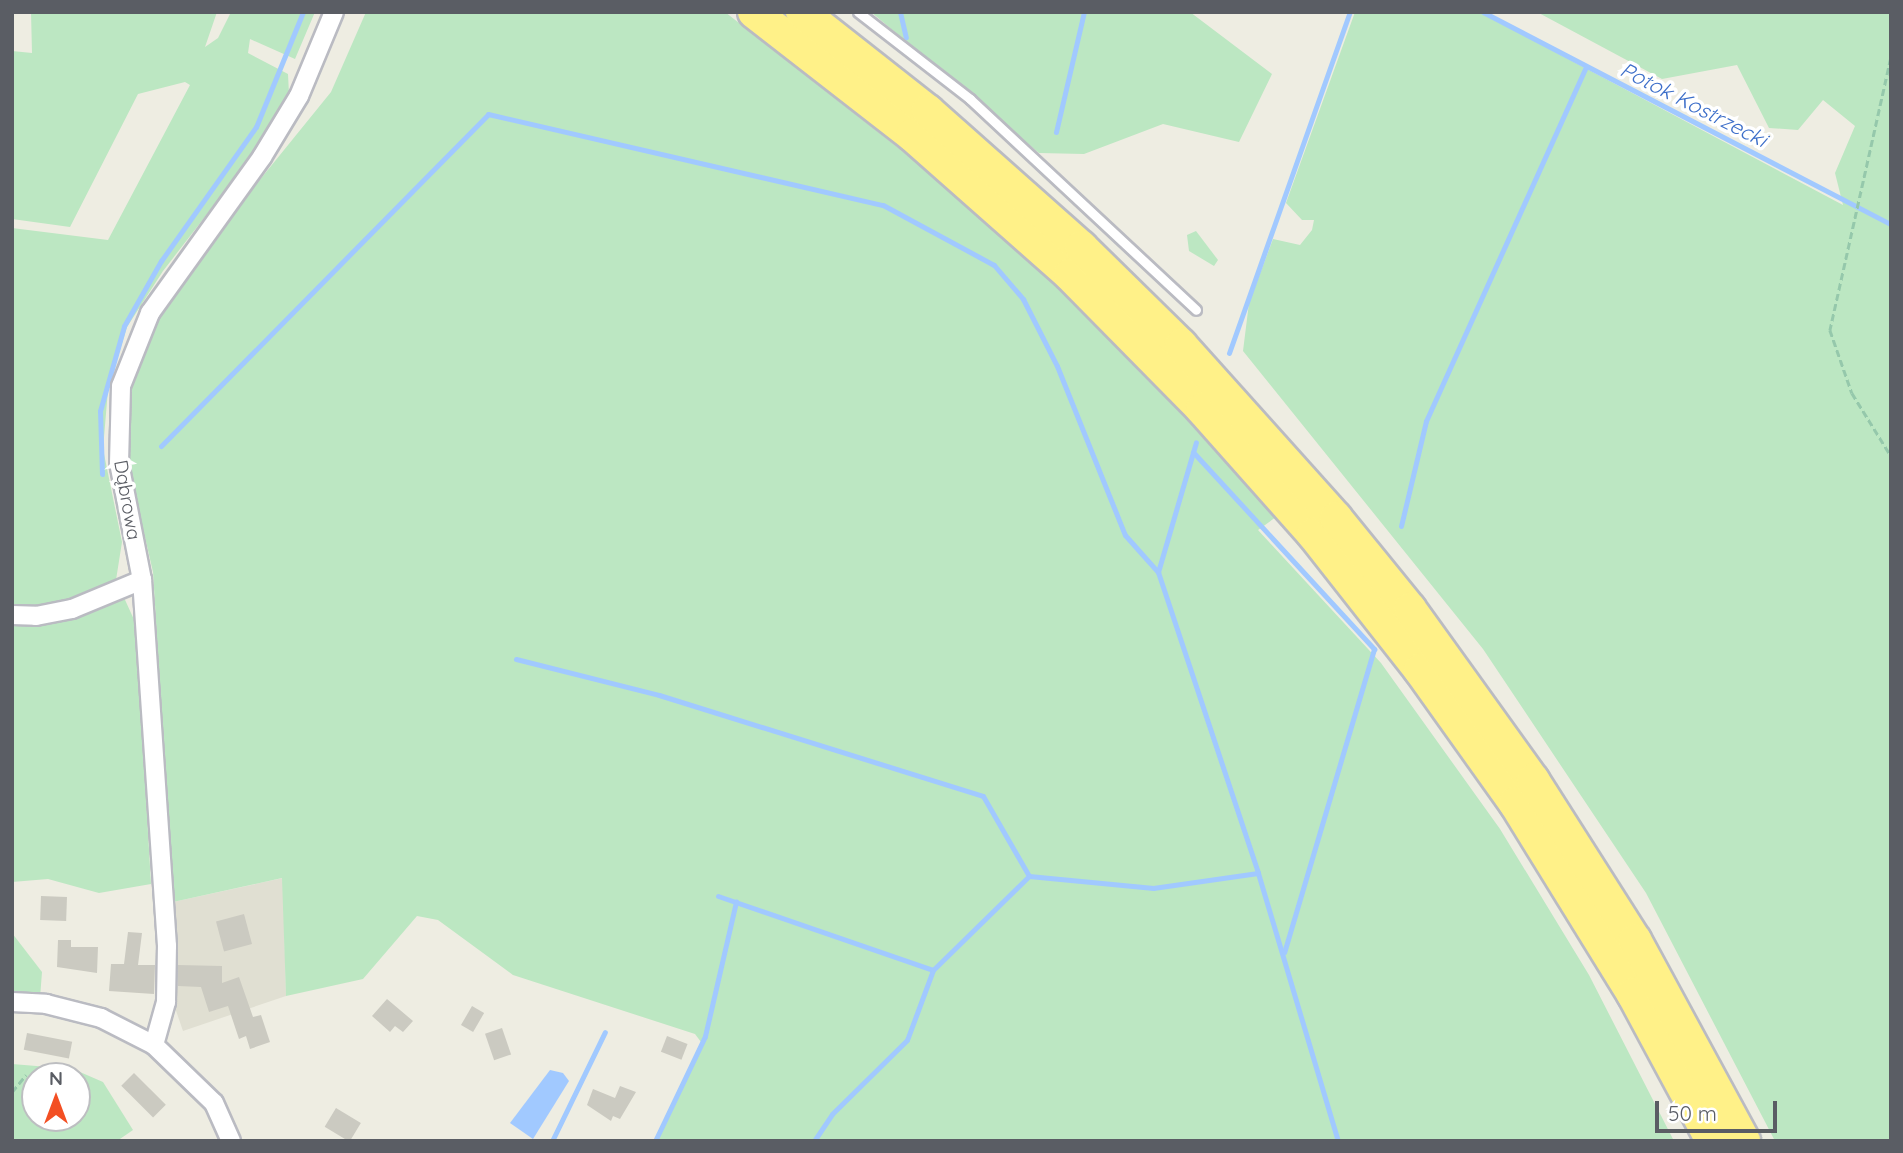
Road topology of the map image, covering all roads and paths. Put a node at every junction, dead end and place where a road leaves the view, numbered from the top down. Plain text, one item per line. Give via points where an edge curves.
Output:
1 (334, 12) edge
2 (754, 12) edge
3 (802, 12) edge
4 (858, 12) edge
5 (1891, 58) edge
6 (1196, 310) dead end
7 (1891, 456) edge
8 (142, 580) junction
9 (12, 615) edge
10 (12, 1002) edge
11 (154, 1045) junction
12 (231, 1141) edge
13 (1712, 1141) edge
14 (1744, 1141) edge

1 - 8 street, Dąbrowa via 299,96 262,157 150,313 121,386 119,463
2 - 13 highway via 921,142 1070,275 1202,408 1313,534 1420,670 1515,803 1633,994
3 - 14 highway via 928,111 1081,247 1181,345 1336,518 1418,620 1541,792 1635,940
4 - 6 lane via 970,99
5 - 7 path via 1830,330 1852,393
8 - 9 street via 72,609
8 - 11 street, Dąbrowa via 167,946 166,1002
10 - 11 street via 46,1004 101,1017
11 - 12 street via 214,1104

